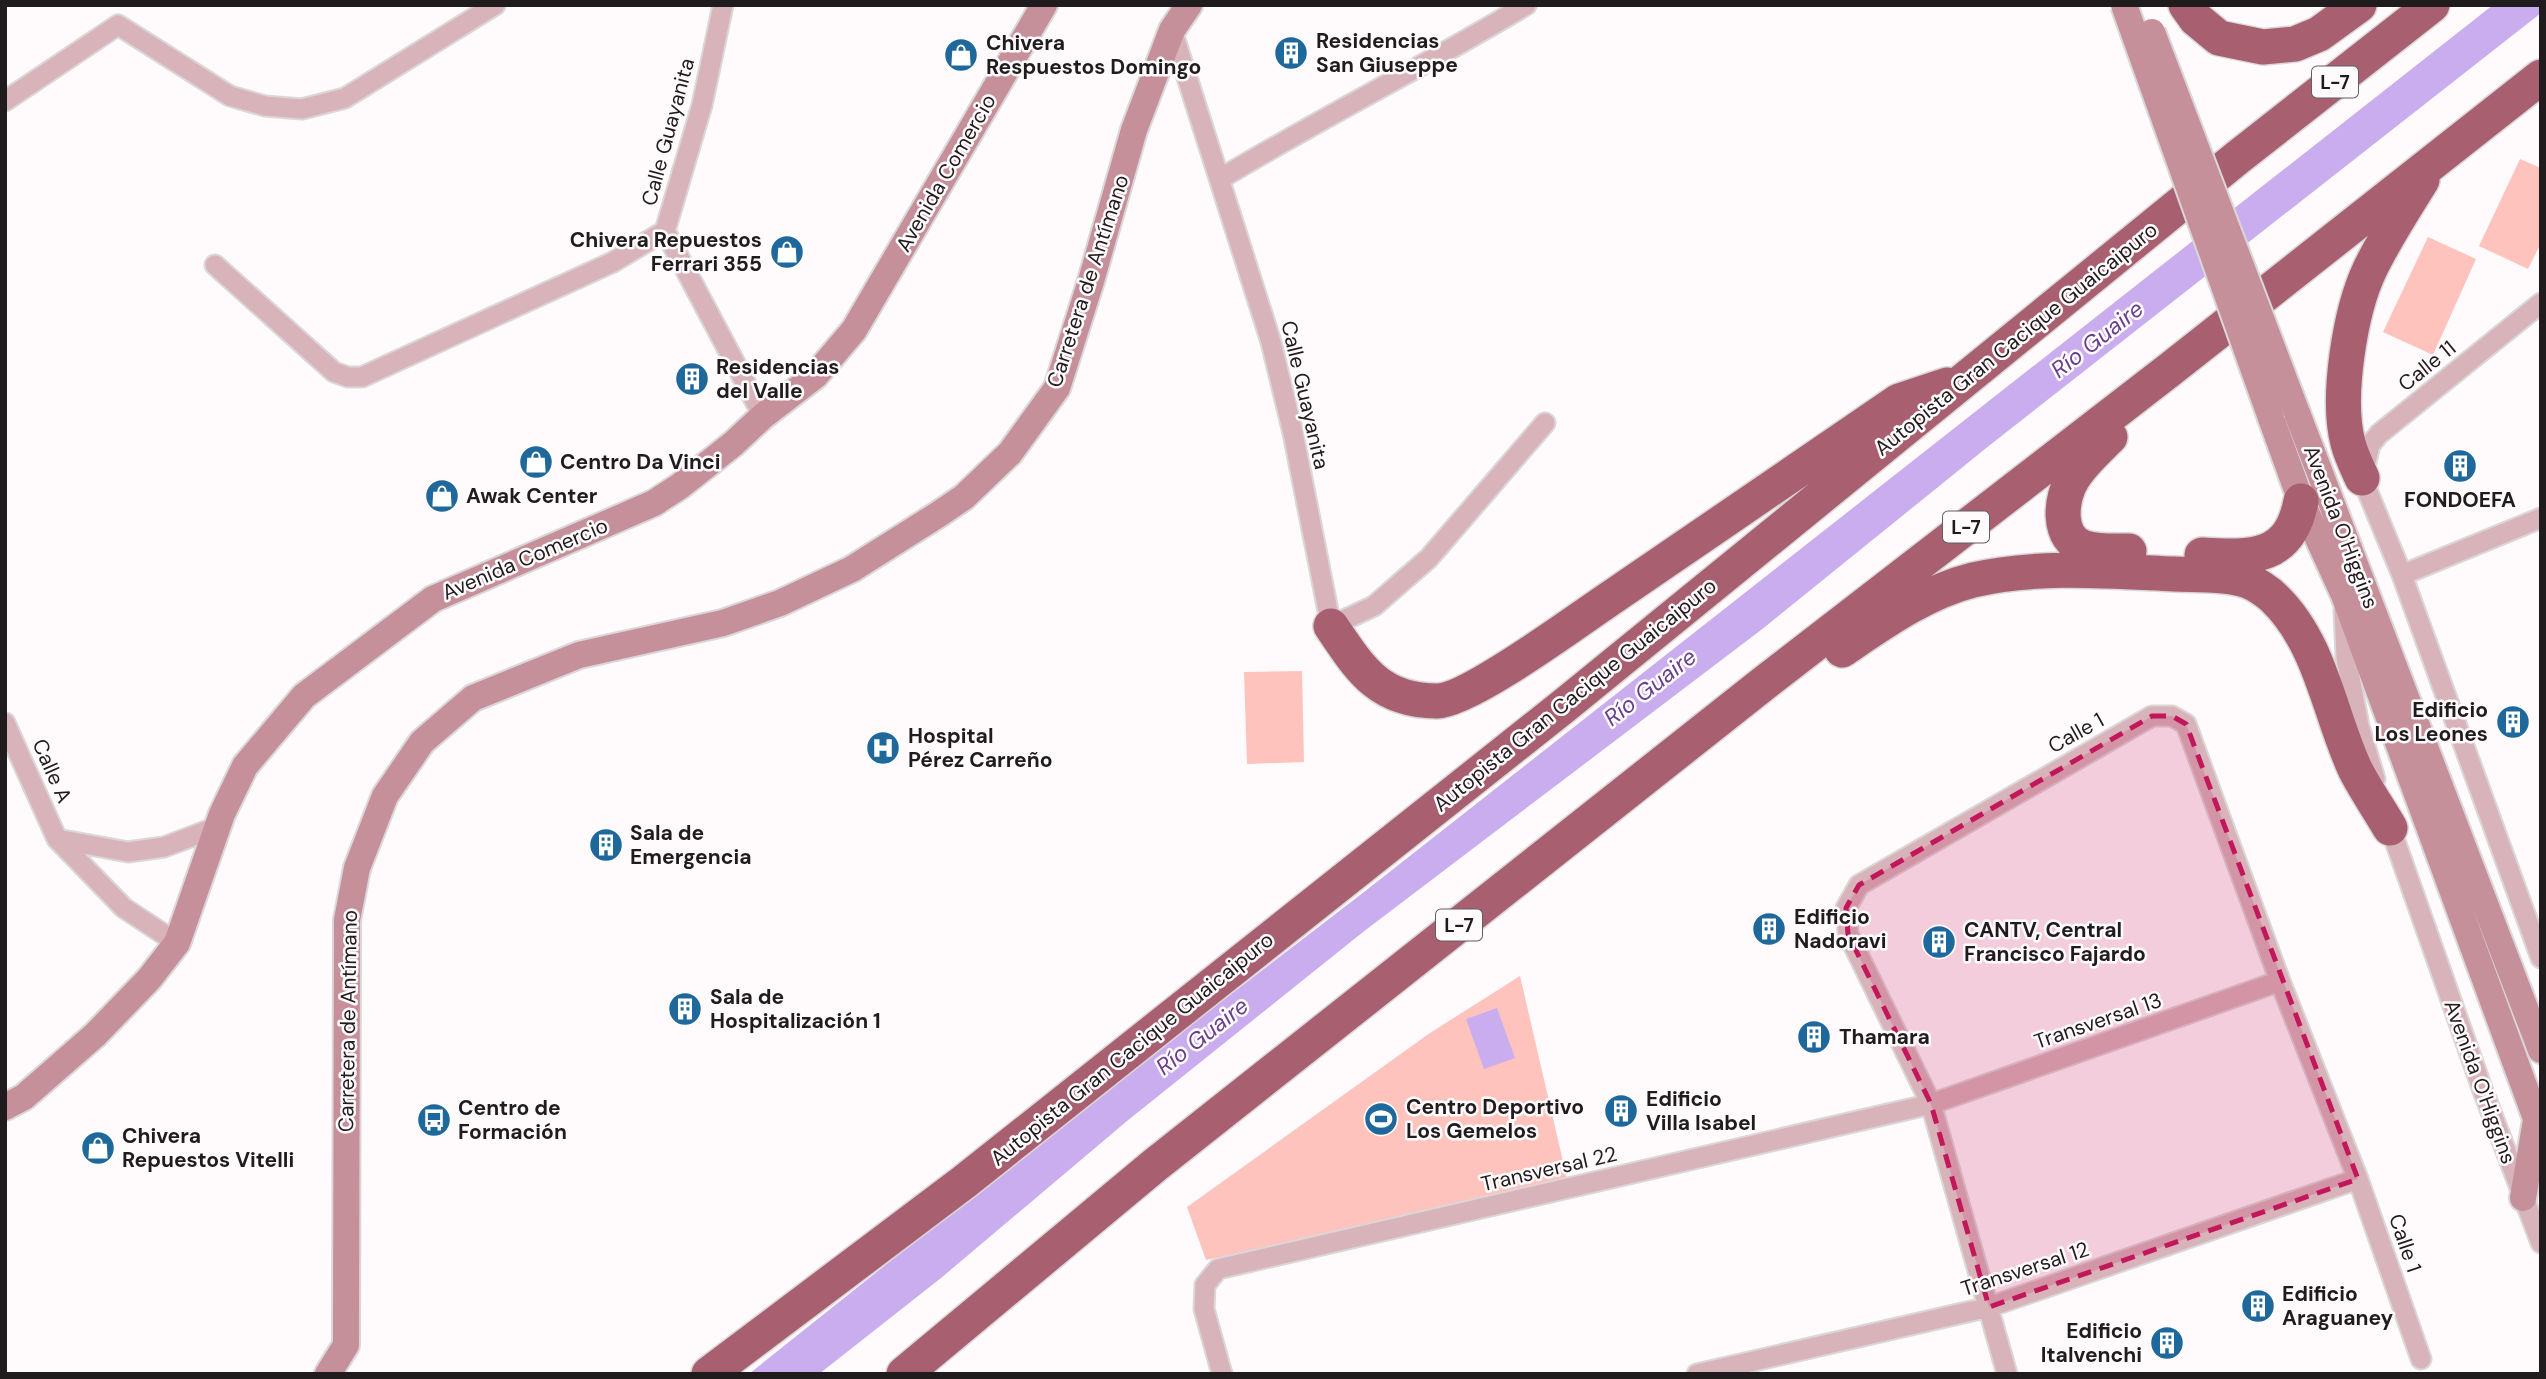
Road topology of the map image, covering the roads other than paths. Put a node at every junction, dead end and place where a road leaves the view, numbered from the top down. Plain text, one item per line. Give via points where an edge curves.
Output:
1 (495, 5) edge
2 (723, 5) edge
3 (1044, 5) edge
4 (1189, 5) edge
5 (1526, 5) edge
6 (2124, 5) edge
7 (2142, 5) edge
8 (2186, 5) edge
9 (2359, 5) edge
10 (2432, 5) edge
11 (1172, 30) junction
12 (2541, 78) edge
13 (5, 101) edge
14 (2435, 159) junction
15 (1220, 179) junction
16 (665, 231) junction
17 (215, 265) dead end
18 (2541, 303) edge
19 (2168, 371) junction
20 (1967, 379) junction
21 (763, 415) junction
22 (1545, 423) dead end
23 (2362, 478) junction
24 (2301, 501) junction
25 (2541, 518) edge
26 (2402, 575) junction
27 (2344, 595) junction
28 (1331, 626) junction
29 (1763, 684) junction
30 (5, 723) edge
31 (218, 827) junction
32 (2390, 828) junction
33 (57, 839) junction
34 (177, 943) junction
35 (2541, 958) edge
36 (2280, 981) junction
37 (2541, 1050) edge
38 (1931, 1104) junction
39 (5, 1107) edge
40 (2539, 1124) edge
41 (2358, 1179) junction
42 (2523, 1198) junction
43 (2541, 1243) edge
44 (1989, 1307) junction
45 (2421, 1359) dead end
46 (328, 1374) edge
47 (709, 1374) edge
48 (904, 1374) edge
49 (1222, 1374) edge
50 (1697, 1374) edge
51 (2007, 1374) edge

1 - 13 street via 345,98 302,109 265,106 230,96 118,25
2 - 16 street, Calle Guayanita via 702,105
3 - 21 main road, Avenida Comercio via 854,330 815,376
4 - 11 main road, Carretera de Antímano
5 - 15 street
6 - 24 main road, Avenida O'Higgins, bridge
7 - 37 main road, Avenida O'Higgins, bridge
8 - 9 highway via 2219,38 2263,47 2295,44 2319,34
10 - 20 highway, Autopista Gran Cacique Guaicaipuro / L-7
11 - 15 street, Calle Guayanita
11 - 46 main road, Carretera de Antímano via 1134,130 1057,388 1010,453 939,514 852,569 780,603 723,623 579,655 473,698 422,742 385,796 357,868 347,920 345,1345
12 - 14 highway, L-7
14 - 19 highway, L-7
14 - 23 highway via 2378,252 2355,315 2348,346 2345,426
15 - 28 street, Calle Guayanita via 1274,355
16 - 17 street via 613,262 362,377 334,373
16 - 21 street, Calle Guayanita
18 - 23 street, Calle 11 via 2379,434 2370,445
19 - 24 highway via 2073,478 2063,509 2065,529 2073,543 2086,549 2252,556 2276,547 2290,535
19 - 29 highway, L-7
20 - 28 highway via 1899,401 1524,657 1455,697 1422,700 1387,691 1364,673
20 - 47 highway, Autopista Gran Cacique Guaicaipuro / L-7 via 964,1182
21 - 31 main road, Avenida Comercio via 733,444 654,503 433,599 304,696 245,766
22 - 28 street via 1429,558 1374,606
23 - 26 street, Avenida O'Higgins
24 - 27 main road, Avenida O'Higgins
25 - 26 street
26 - 35 street, Avenida O'Higgins
27 - 32 street, Avenida O'Higgins via 2346,657 2359,726
27 - 40 main road, Avenida O'Higgins
29 - 32 highway via 1819,665 1932,595 1973,580 2085,571 2247,580 2273,596 2304,638 2356,769
29 - 48 highway, L-7 via 1155,1165
30 - 33 street, Calle A
31 - 33 street via 164,847 128,852
31 - 34 main road, Avenida Comercio
32 - 42 street, Avenida O'Higgins
33 - 34 street via 124,908
34 - 39 main road, Avenida Comercio via 95,1035 24,1097
36 - 38 street, Transversal 13
36 - 38 street, Calle 1 via 2186,724 2172,716 2152,716 1859,885 1846,908 1848,934
36 - 41 street, Calle 1
38 - 44 street, Calle 1
38 - 49 street, Transversal 22 via 1218,1269 1205,1285 1204,1309
40 - 42 main road
41 - 44 street, Transversal 12
41 - 45 street, Calle 1
42 - 43 street, Avenida O'Higgins
44 - 50 street, Transversal 12
44 - 51 street, Calle 1

